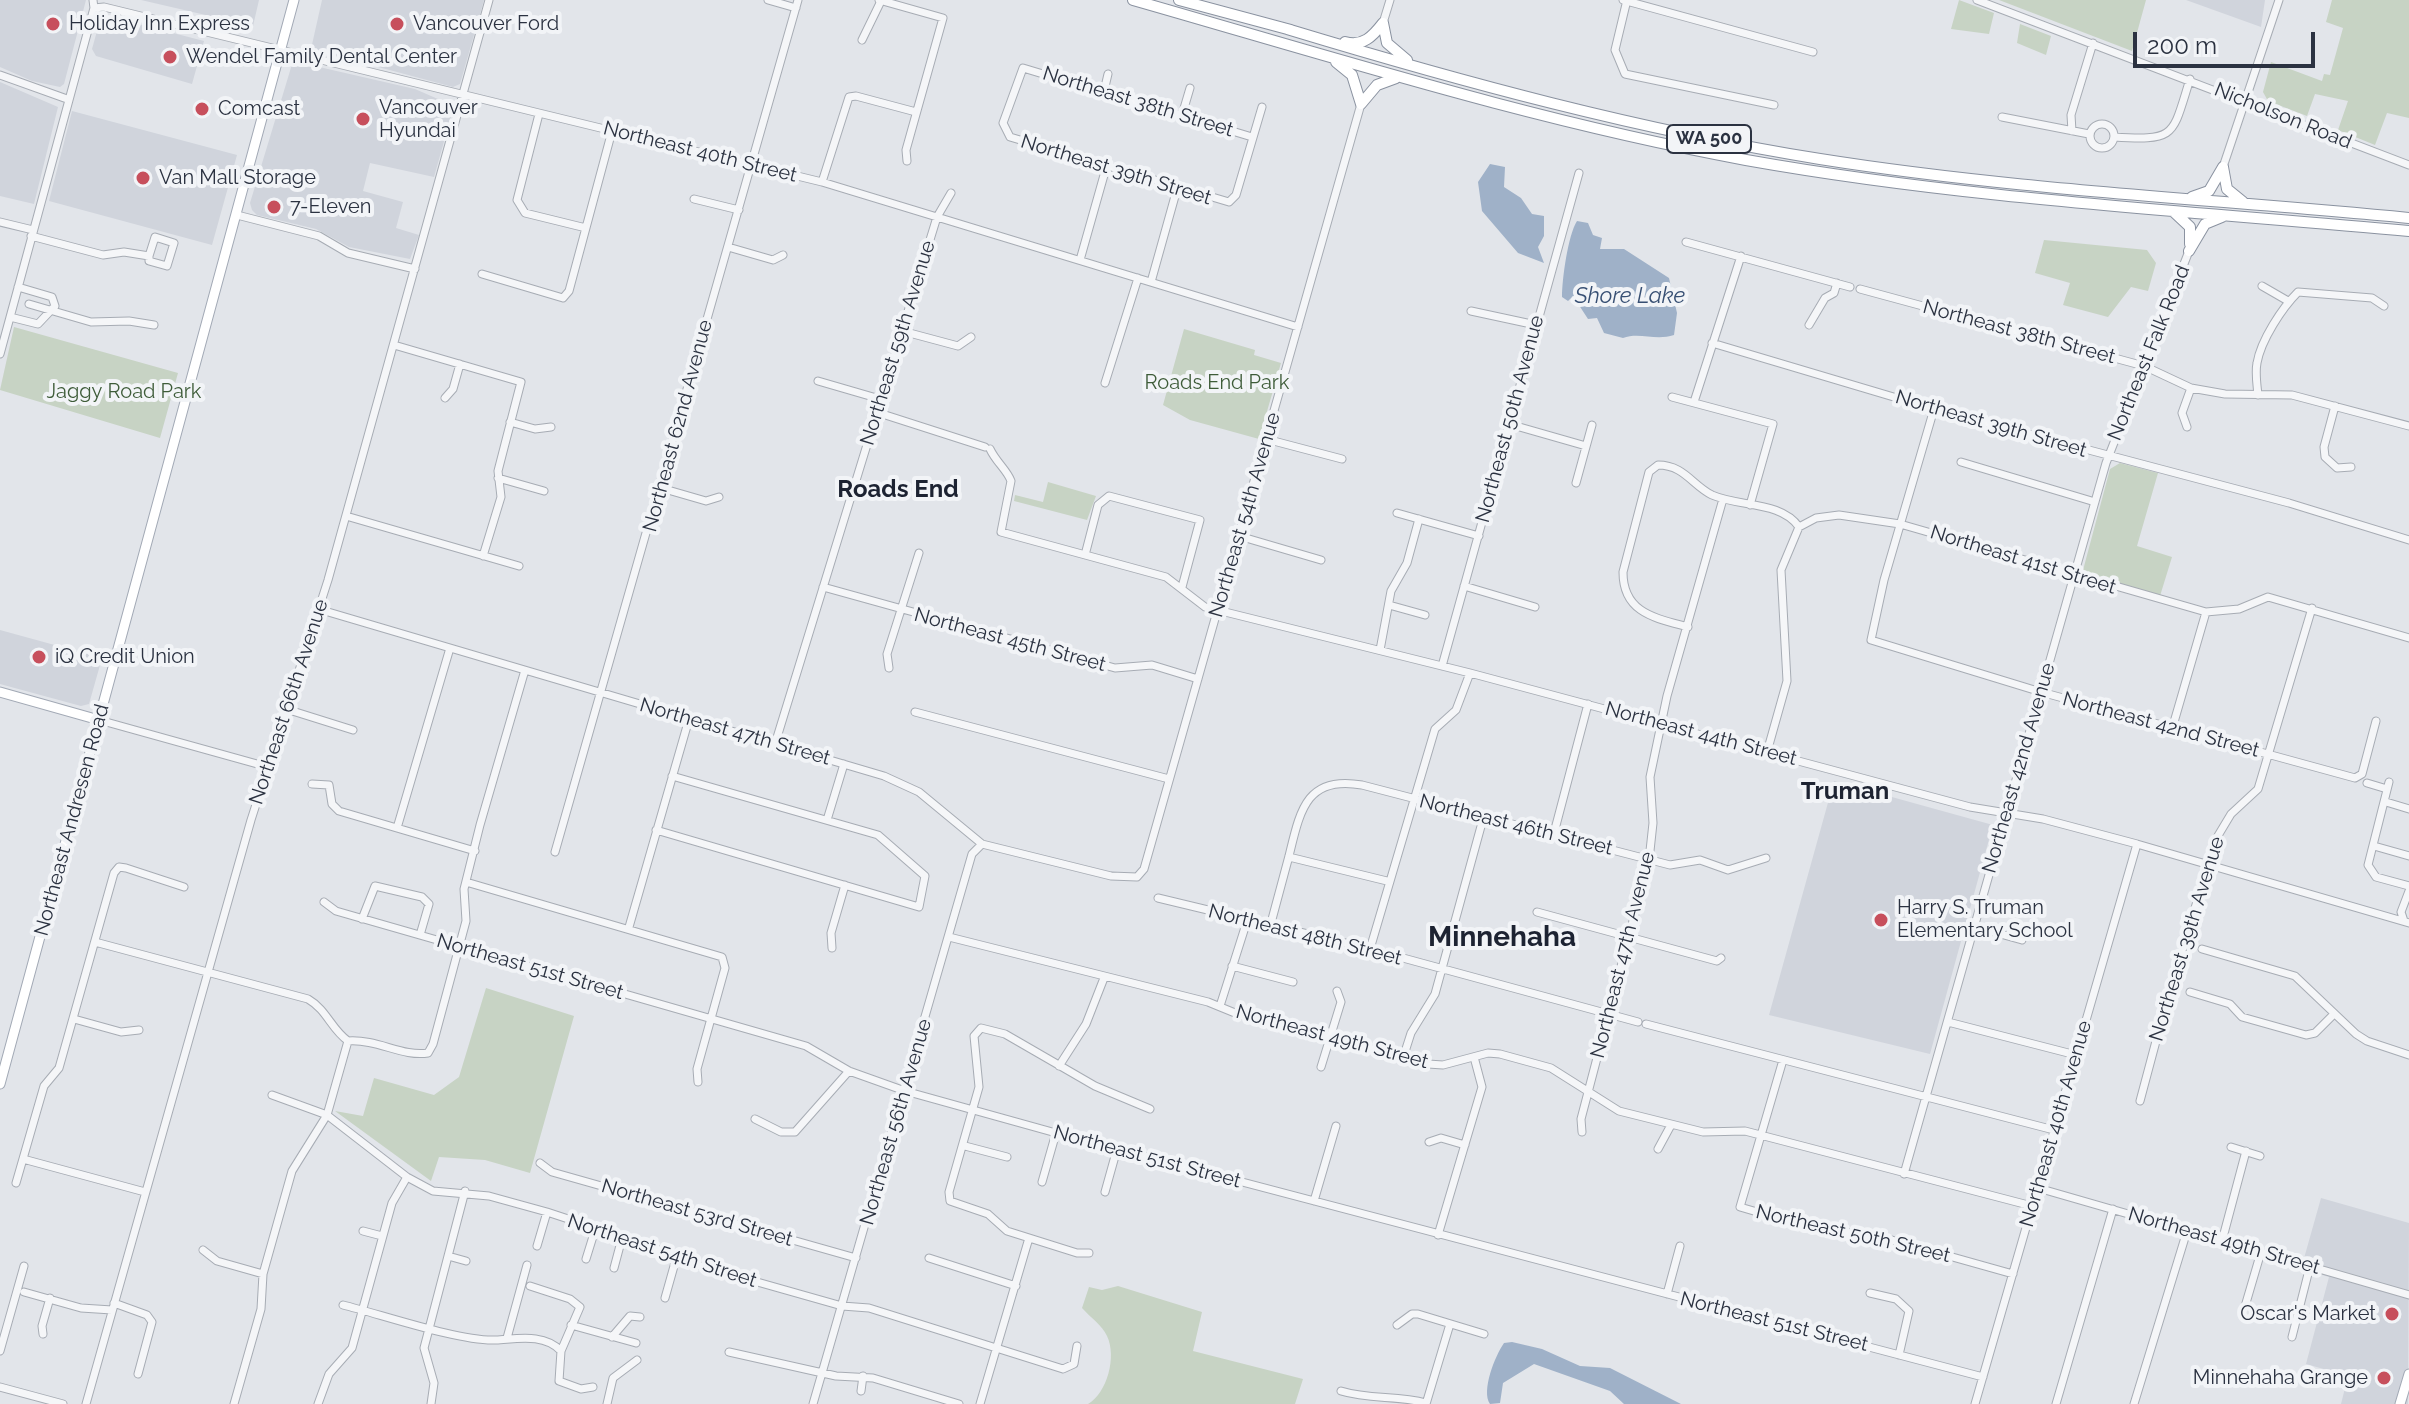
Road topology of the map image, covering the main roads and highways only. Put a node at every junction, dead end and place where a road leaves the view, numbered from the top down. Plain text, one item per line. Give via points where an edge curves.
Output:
1 (294, 0) edge
2 (1133, 0) edge
3 (1179, 0) edge
4 (1287, 29) junction
5 (1285, 44) junction
6 (1403, 78) junction
7 (1470, 82) junction
8 (2184, 199) junction
9 (2245, 203) junction
10 (2173, 211) junction
11 (2227, 216) junction
12 (2409, 218) edge
13 (2409, 231) edge
14 (0, 692) edge
15 (99, 720) junction
16 (0, 1084) edge
17 (2409, 1374) edge
18 (2400, 1404) edge

1 - 15 main road, Northeast Andresen Road
2 - 5 highway, WA 500
3 - 4 highway, WA 500
4 - 7 highway, WA 500
4 - 7 highway via 1354,45 1369,39 1383,23 1387,43 1399,55
5 - 6 highway, WA 500
5 - 6 highway via 1346,68 1361,104 1377,85
6 - 10 highway, WA 500 via 1599,129 1775,165
7 - 8 highway, WA 500 via 1594,115 1790,154 1969,179
8 - 9 highway, WA 500
8 - 9 highway via 2209,191 2223,167 2227,189
9 - 12 highway, WA 500
10 - 11 highway, WA 500
10 - 11 highway via 2190,227 2189,251 2205,224
11 - 13 highway, WA 500
14 - 15 main road
15 - 16 main road, Northeast Andresen Road
17 - 18 main road

